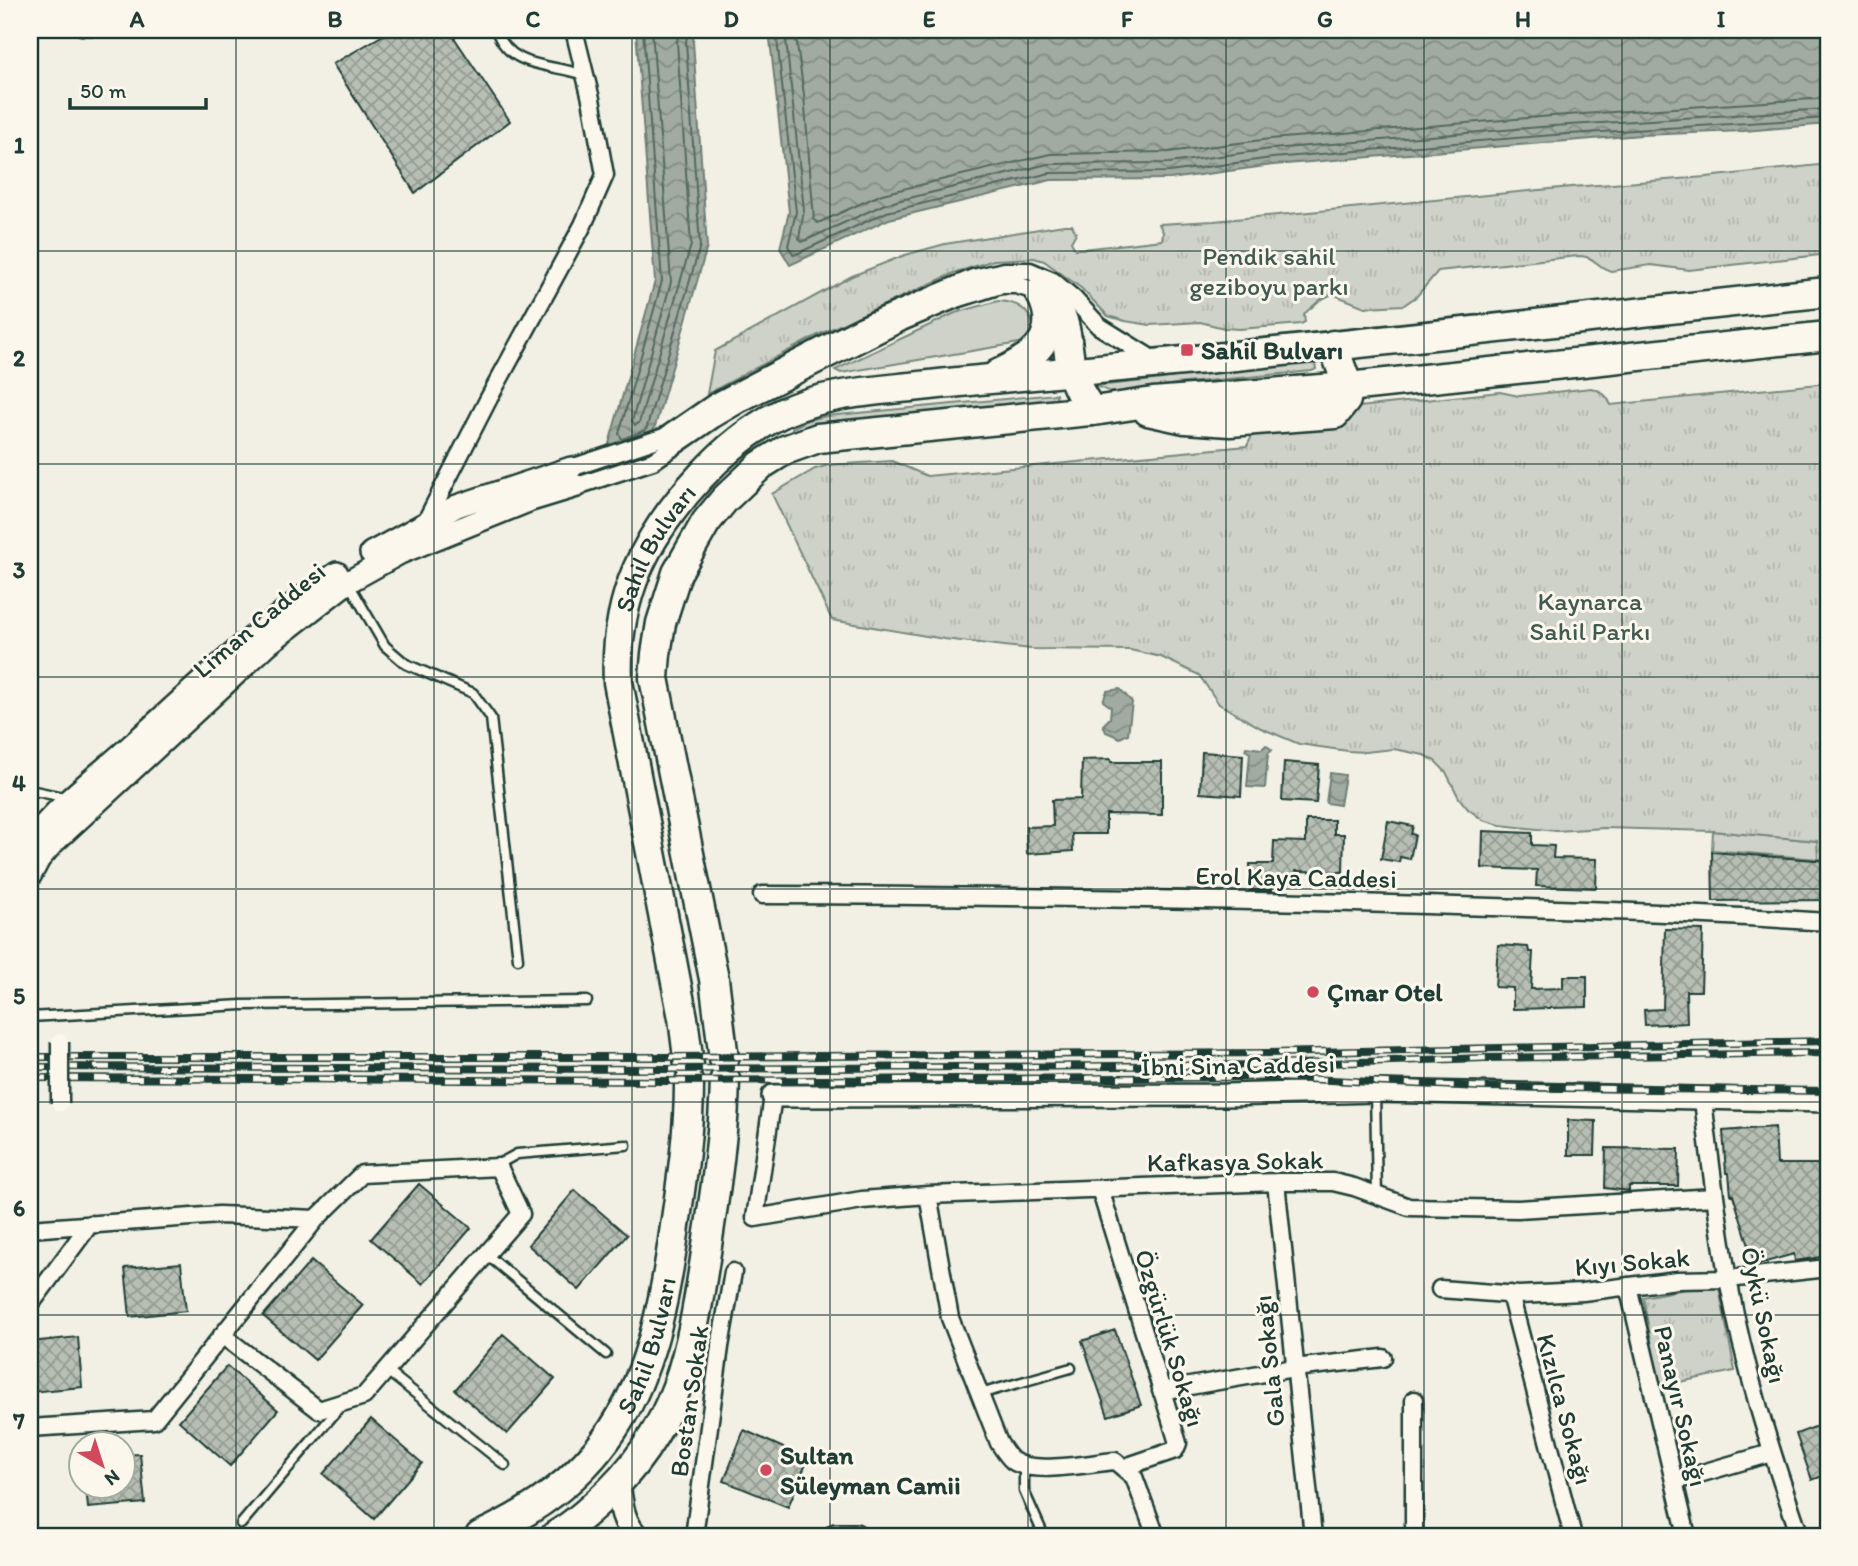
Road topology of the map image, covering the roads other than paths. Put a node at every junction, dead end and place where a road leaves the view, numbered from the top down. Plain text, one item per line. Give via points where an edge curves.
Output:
1 (82, 30) edge
2 (496, 30) edge
3 (574, 30) edge
4 (138, 31) edge
5 (586, 75) junction
6 (1039, 292) junction
7 (1828, 292) edge
8 (1828, 336) edge
9 (1333, 345) junction
10 (1159, 364) junction
11 (1072, 372) junction
12 (987, 379) junction
13 (1348, 387) junction
14 (1092, 411) junction
15 (574, 477) junction
16 (424, 525) junction
17 (345, 576) junction
18 (30, 790) edge
19 (71, 799) junction
20 (94, 804) junction
21 (30, 842) edge
22 (30, 876) edge
23 (762, 895) dead end
24 (1828, 922) edge
25 (518, 959) dead end
26 (587, 1002) dead end
27 (30, 1017) edge
28 (60, 1042) dead end
29 (1375, 1091) junction
30 (773, 1096) joint
31 (1703, 1100) junction
32 (1828, 1101) edge
33 (60, 1103) dead end
34 (626, 1145) dead end
35 (493, 1168) junction
36 (1276, 1182) junction
37 (1100, 1189) junction
38 (928, 1195) junction
39 (1377, 1197) junction
40 (1714, 1197) junction
41 (755, 1218) joint
42 (316, 1219) junction
43 (90, 1224) junction
44 (30, 1229) edge
45 (486, 1254) junction
46 (1828, 1268) edge
47 (733, 1272) dead end
48 (1728, 1279) junction
49 (1628, 1286) junction
50 (1440, 1289) dead end
51 (1510, 1294) junction
52 (30, 1305) edge
53 (222, 1335) junction
54 (606, 1354) dead end
55 (1383, 1358) dead end
56 (1071, 1367) dead end
57 (1294, 1368) junction
58 (386, 1370) junction
59 (1161, 1391) junction
60 (980, 1394) junction
61 (1415, 1400) dead end
62 (344, 1402) junction
63 (30, 1428) edge
64 (1771, 1453) junction
65 (505, 1465) dead end
66 (1024, 1465) junction
67 (1125, 1468) junction
68 (1675, 1481) junction
69 (618, 1484) junction
70 (241, 1524) dead end
71 (626, 1532) edge
72 (480, 1536) edge
73 (555, 1536) edge
74 (694, 1536) edge
75 (836, 1536) edge
76 (855, 1536) edge
77 (1044, 1536) edge
78 (1156, 1536) edge
79 (1313, 1536) edge
80 (1415, 1536) edge
81 (1573, 1536) edge
82 (1687, 1536) edge
83 (1800, 1536) edge

1 - 4 lane
2 - 5 lane via 500,40 524,62
3 - 5 street
5 - 16 street via 605,175
6 - 11 highway via 1063,319
6 - 12 highway via 1049,320 1043,343 1024,361
6 - 15 street via 1001,285 964,297 902,322 743,402 663,456
7 - 9 highway, Sahil Bulvarı
8 - 13 highway
9 - 10 highway, Sahil Bulvarı
9 - 13 highway
10 - 11 highway, Sahil Bulvarı
10 - 15 street via 1098,326 1053,281 1030,271 1004,271 972,278 860,326 724,397 664,437
11 - 12 highway, Sahil Bulvarı
11 - 14 highway
12 - 72 highway, Sahil Bulvarı via 820,400 781,413 726,451 702,475 650,540 638,566 624,608 618,682 681,1008 689,1074 688,1133 669,1269 654,1341 618,1424 556,1490 522,1515
13 - 14 highway, Sahil Bulvarı via 1346,400 1335,414 1298,418 1230,422 1185,419 1124,406
14 - 69 highway, Sahil Bulvarı via 800,443 761,465 713,515 691,546 667,599 654,678 714,979 724,1114 685,1364 656,1435
15 - 16 street, Liman Caddesi via 475,499
15 - 17 street, Liman Caddesi via 531,500
16 - 17 street, Liman Caddesi
17 - 19 street, Liman Caddesi via 304,596 258,633
17 - 20 street, Liman Caddesi
17 - 25 lane via 385,646 406,664 473,693 491,718
18 - 19 lane
19 - 20 lane
19 - 21 street, Liman Caddesi
20 - 22 street, Liman Caddesi via 52,844
23 - 24 street, Erol Kaya Caddesi via 1286,901
26 - 27 lane via 242,1005
28 - 33 street, bridge
29 - 30 street, İbni Sina Caddesi
29 - 31 street, İbni Sina Caddesi
29 - 39 lane
30 - 41 street, İbni Sina Caddesi
31 - 32 street, İbni Sina Caddesi
31 - 40 street, Öykü Sokağı
34 - 35 lane via 517,1154
35 - 42 street via 362,1174
35 - 45 street via 499,1167 521,1214
36 - 37 street, Kafkasya Sokak
36 - 39 street, Kafkasya Sokak via 1333,1182
36 - 57 street, Gala Sokağı
37 - 38 street, Kafkasya Sokak
37 - 59 street, Özgürlük Sokağı
38 - 41 street, Kafkasya Sokak via 862,1200
38 - 60 street via 950,1318
39 - 40 street, Kafkasya Sokak via 1409,1207 1518,1209
40 - 48 street, Öykü Sokağı
42 - 43 street via 219,1215
42 - 53 street
43 - 44 street
43 - 52 street
45 - 54 lane
45 - 58 street
46 - 48 street, Kıyı Sokak
47 - 74 street, Bostan Sokak
48 - 49 street, Kıyı Sokak
48 - 64 street, Öykü Sokağı
49 - 51 street, Kıyı Sokak
49 - 68 street, Panayır Sokağı
50 - 51 street, Kıyı Sokak
51 - 81 street, Kızılca Sokağı
53 - 62 street via 319,1410
53 - 63 street via 154,1420
55 - 57 street
56 - 60 lane
57 - 59 street
57 - 79 street, Gala Sokağı
58 - 62 street via 364,1396
58 - 65 lane
59 - 67 street, Özgürlük Sokağı via 1178,1443 1175,1450
60 - 66 street via 999,1443 1012,1460
61 - 80 street
62 - 70 lane
64 - 68 street
64 - 83 street, Öykü Sokağı
66 - 67 street via 1115,1461
66 - 77 lane via 1024,1491
67 - 78 street via 1133,1477
68 - 82 street, Panayır Sokağı
69 - 71 main road
69 - 73 highway, Sahil Bulvarı
75 - 76 main road

